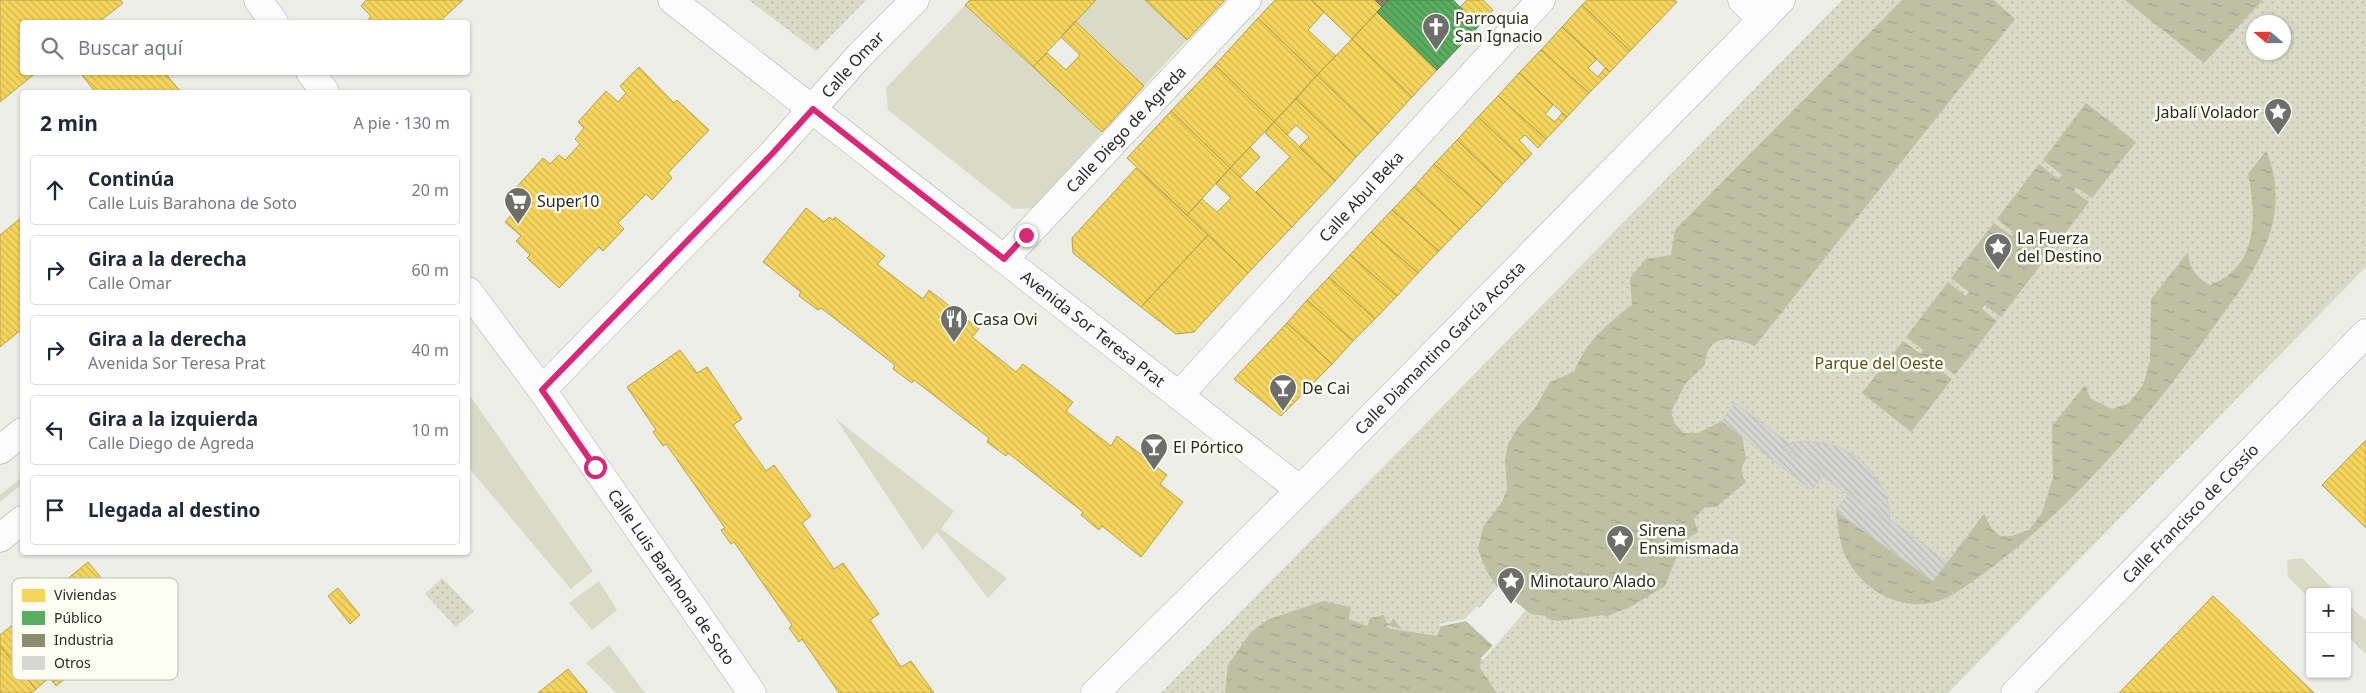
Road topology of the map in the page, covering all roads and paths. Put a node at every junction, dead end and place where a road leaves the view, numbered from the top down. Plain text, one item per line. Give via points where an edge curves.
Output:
1 (258, 0) edge
2 (672, 0) edge
3 (915, 0) edge
4 (1248, 0) edge
5 (1541, 0) edge
6 (1742, 0) edge
7 (1782, 0) edge
8 (273, 20) edge
9 (1762, 20) junction
10 (312, 75) edge
11 (324, 90) edge
12 (813, 109) junction
13 (1004, 259) junction
14 (470, 295) edge
15 (2366, 333) edge
16 (542, 390) junction
17 (1180, 394) junction
18 (20, 434) edge
19 (0, 450) edge
20 (1300, 490) junction
21 (20, 522) edge
22 (0, 538) edge
23 (752, 693) edge
24 (1095, 693) edge
25 (2015, 693) edge

1 - 8 street
2 - 12 street, Avenida Sor Teresa Prat
3 - 12 street, Calle Omar via 860,55
4 - 13 street, Calle Diego de Agreda
5 - 17 street, Calle Abul Beka
6 - 9 street
7 - 9 street, Calle Diamantino García Acosta
9 - 20 street, Calle Diamantino García Acosta
10 - 11 street
12 - 13 street, Avenida Sor Teresa Prat
12 - 16 street, Calle Omar
13 - 17 street, Avenida Sor Teresa Prat
14 - 16 street, Calle Luis Barahona de Soto
15 - 25 street, Calle Francisco de Cossío
16 - 23 street, Calle Luis Barahona de Soto
17 - 20 street, Avenida Sor Teresa Prat
18 - 19 street
20 - 24 street, Calle Diamantino García Acosta
21 - 22 street

